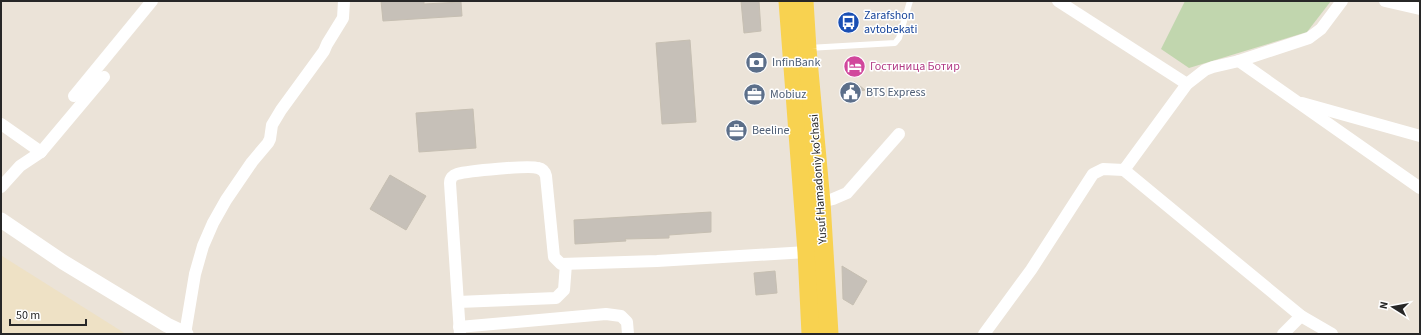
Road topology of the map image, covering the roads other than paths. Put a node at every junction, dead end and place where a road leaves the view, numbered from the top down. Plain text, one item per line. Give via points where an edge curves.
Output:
1 (152, 1) edge
2 (344, 1) edge
3 (788, 1) edge
4 (804, 1) edge
5 (910, 1) edge
6 (1058, 1) edge
7 (1342, 1) edge
8 (1385, 1) edge
9 (1420, 9) edge
10 (807, 49) junction
11 (1239, 61) junction
12 (104, 77) dead end
13 (1187, 84) junction
14 (74, 96) dead end
15 (1296, 101) junction
16 (1, 124) edge
17 (899, 134) dead end
18 (1420, 136) edge
19 (41, 152) junction
20 (1124, 170) junction
21 (1, 187) edge
22 (1420, 188) edge
23 (821, 202) junction
24 (1, 220) edge
25 (807, 252) junction
26 (566, 264) junction
27 (458, 302) junction
28 (1301, 316) junction
29 (164, 329) edge
30 (460, 331) edge
31 (186, 334) edge
32 (628, 334) edge
33 (811, 334) edge
34 (829, 334) edge
35 (984, 334) edge
36 (1283, 334) edge
37 (1332, 334) edge

1 - 14 street
2 - 31 street via 343,18 324,51 272,125 268,143 226,200 213,223 195,274
3 - 25 main road, Yusuf Hamadoniy ko'chasi
4 - 10 main road, Yusuf Hamadoniy ko'chasi
5 - 10 lane via 895,44
6 - 13 street
7 - 11 street via 1313,36
8 - 9 street
10 - 23 main road, Yusuf Hamadoniy ko'chasi
11 - 13 street via 1205,70
11 - 15 street
12 - 19 street
13 - 20 street
15 - 18 street
15 - 22 street
16 - 19 street
17 - 23 street via 847,193
19 - 21 street via 20,166
20 - 28 street
20 - 35 street via 1102,169 1093,174 1031,270
23 - 34 main road, Yusuf Hamadoniy ko'chasi
24 - 29 street
25 - 26 street
25 - 33 main road, Yusuf Hamadoniy ko'chasi
26 - 27 street via 564,290 556,298
26 - 27 street via 558,262 554,257 545,172 536,167 456,174 450,183
27 - 30 street
28 - 36 street
28 - 37 street
29 - 31 street
30 - 32 street via 606,314 621,316 627,322

